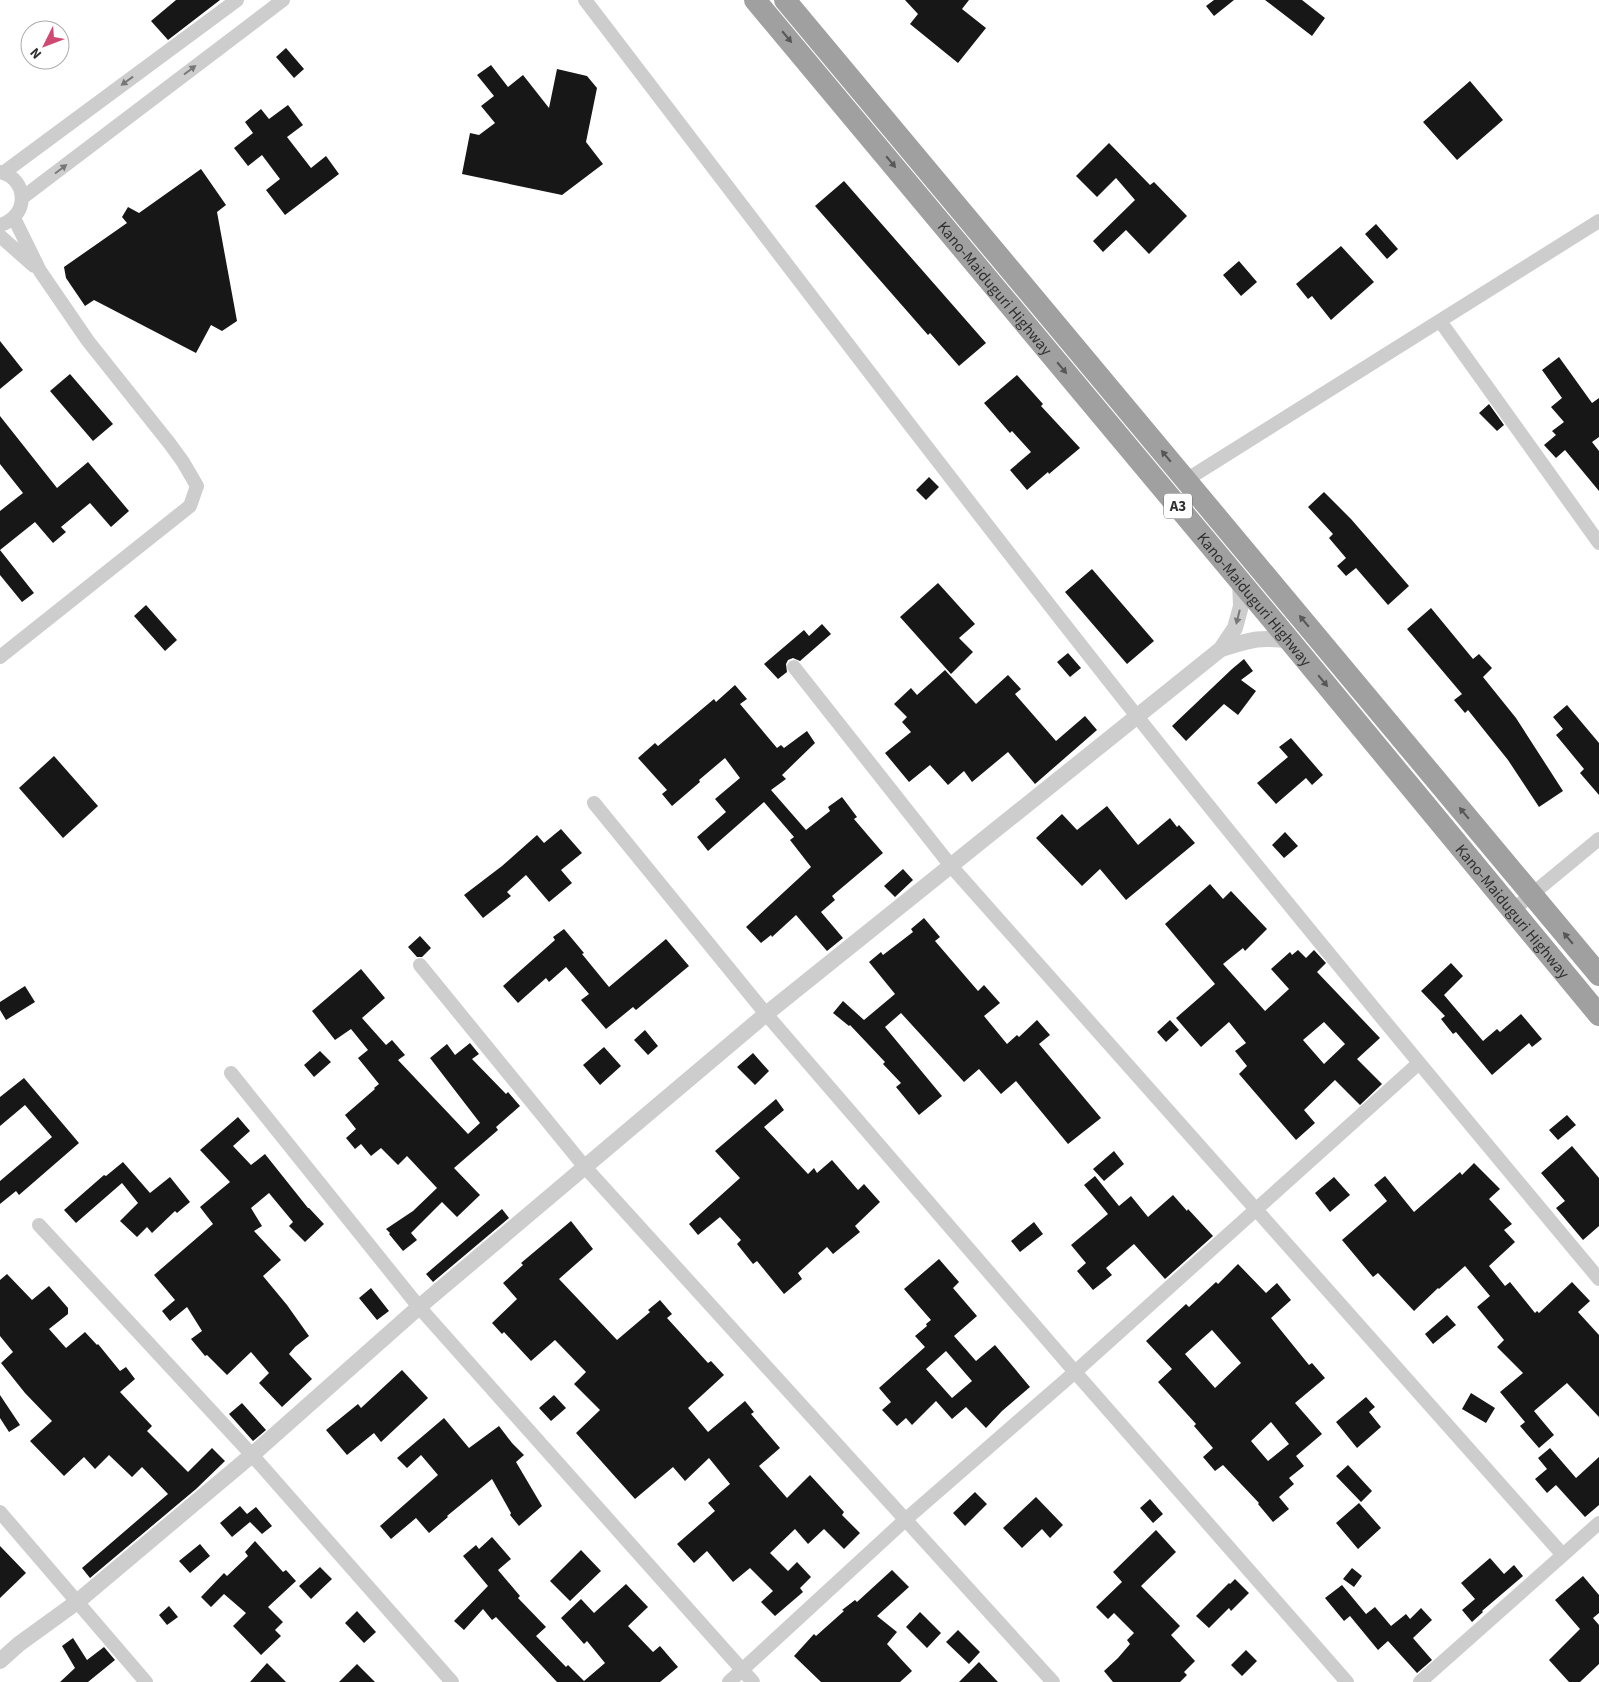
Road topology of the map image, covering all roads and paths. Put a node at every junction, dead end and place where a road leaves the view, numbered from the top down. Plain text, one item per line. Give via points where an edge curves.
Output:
1 (237, 0) edge
2 (283, 0) edge
3 (585, 0) edge
4 (756, 0) edge
5 (785, 0) edge
6 (1, 173) edge
7 (22, 198) junction
8 (14, 218) junction
9 (1599, 221) edge
10 (0, 225) edge
11 (0, 236) edge
12 (40, 271) junction
13 (1440, 321) junction
14 (1186, 480) junction
15 (1598, 539) edge
16 (1240, 580) junction
17 (1290, 641) junction
18 (1221, 649) junction
19 (0, 657) edge
20 (794, 666) dead end
21 (1138, 717) junction
22 (594, 803) dead end
23 (1599, 840) edge
24 (951, 866) junction
25 (1532, 896) junction
26 (1513, 910) junction
27 (420, 965) dead end
28 (1599, 975) edge
29 (766, 1014) junction
30 (1599, 1014) edge
31 (1419, 1063) junction
32 (231, 1073) dead end
33 (584, 1166) junction
34 (1255, 1208) junction
35 (40, 1225) dead end
36 (1599, 1279) edge
37 (419, 1307) junction
38 (1075, 1372) junction
39 (252, 1455) junction
40 (0, 1512) edge
41 (905, 1520) junction
42 (1599, 1523) edge
43 (1562, 1554) junction
44 (77, 1602) junction
45 (0, 1661) edge
46 (741, 1669) junction
47 (146, 1682) edge
48 (452, 1682) edge
49 (729, 1682) edge
50 (752, 1682) edge
51 (1053, 1682) edge
52 (1347, 1682) edge
53 (1420, 1682) edge

1 -> 6 street
7 -> 2 street
3 - 21 street
4 -> 16 highway, Kano-Maiduguri Highway / A3
14 -> 5 highway, Kano-Maiduguri Highway / A3
6 - 7 street via 16,182
7 - 8 street
8 - 10 street
8 - 12 street
9 - 13 street
11 - 12 street
12 - 19 street via 88,341 170,444 197,486 190,506
13 - 14 street
13 - 15 street
25 -> 14 highway, Kano-Maiduguri Highway / A3
16 - 17 highway, Kano-Maiduguri Highway / A3
16 -> 18 street via 1241,606 1235,628
17 - 18 street via 1250,640
17 -> 26 highway, Kano-Maiduguri Highway / A3
18 - 21 street
20 - 24 street
21 - 24 street
21 - 31 street
22 - 29 street
23 - 25 street
24 - 29 street
24 - 34 street
25 - 26 street
28 -> 25 highway, Kano-Maiduguri Highway / A3
26 - 30 highway, Kano-Maiduguri Highway / A3
27 - 33 street
29 - 33 street
29 - 38 street
31 - 34 street
31 - 36 street
32 - 37 street
33 - 37 street
33 - 41 street
34 - 38 street
34 - 43 street
35 - 39 street
37 - 39 street
37 - 46 street
38 - 41 street
38 - 52 street
39 - 44 street
39 - 48 street
40 - 44 street
41 - 46 street
41 - 51 street
42 - 43 street
43 - 53 street
44 - 45 street
44 - 47 street
46 - 49 street
46 - 50 street

